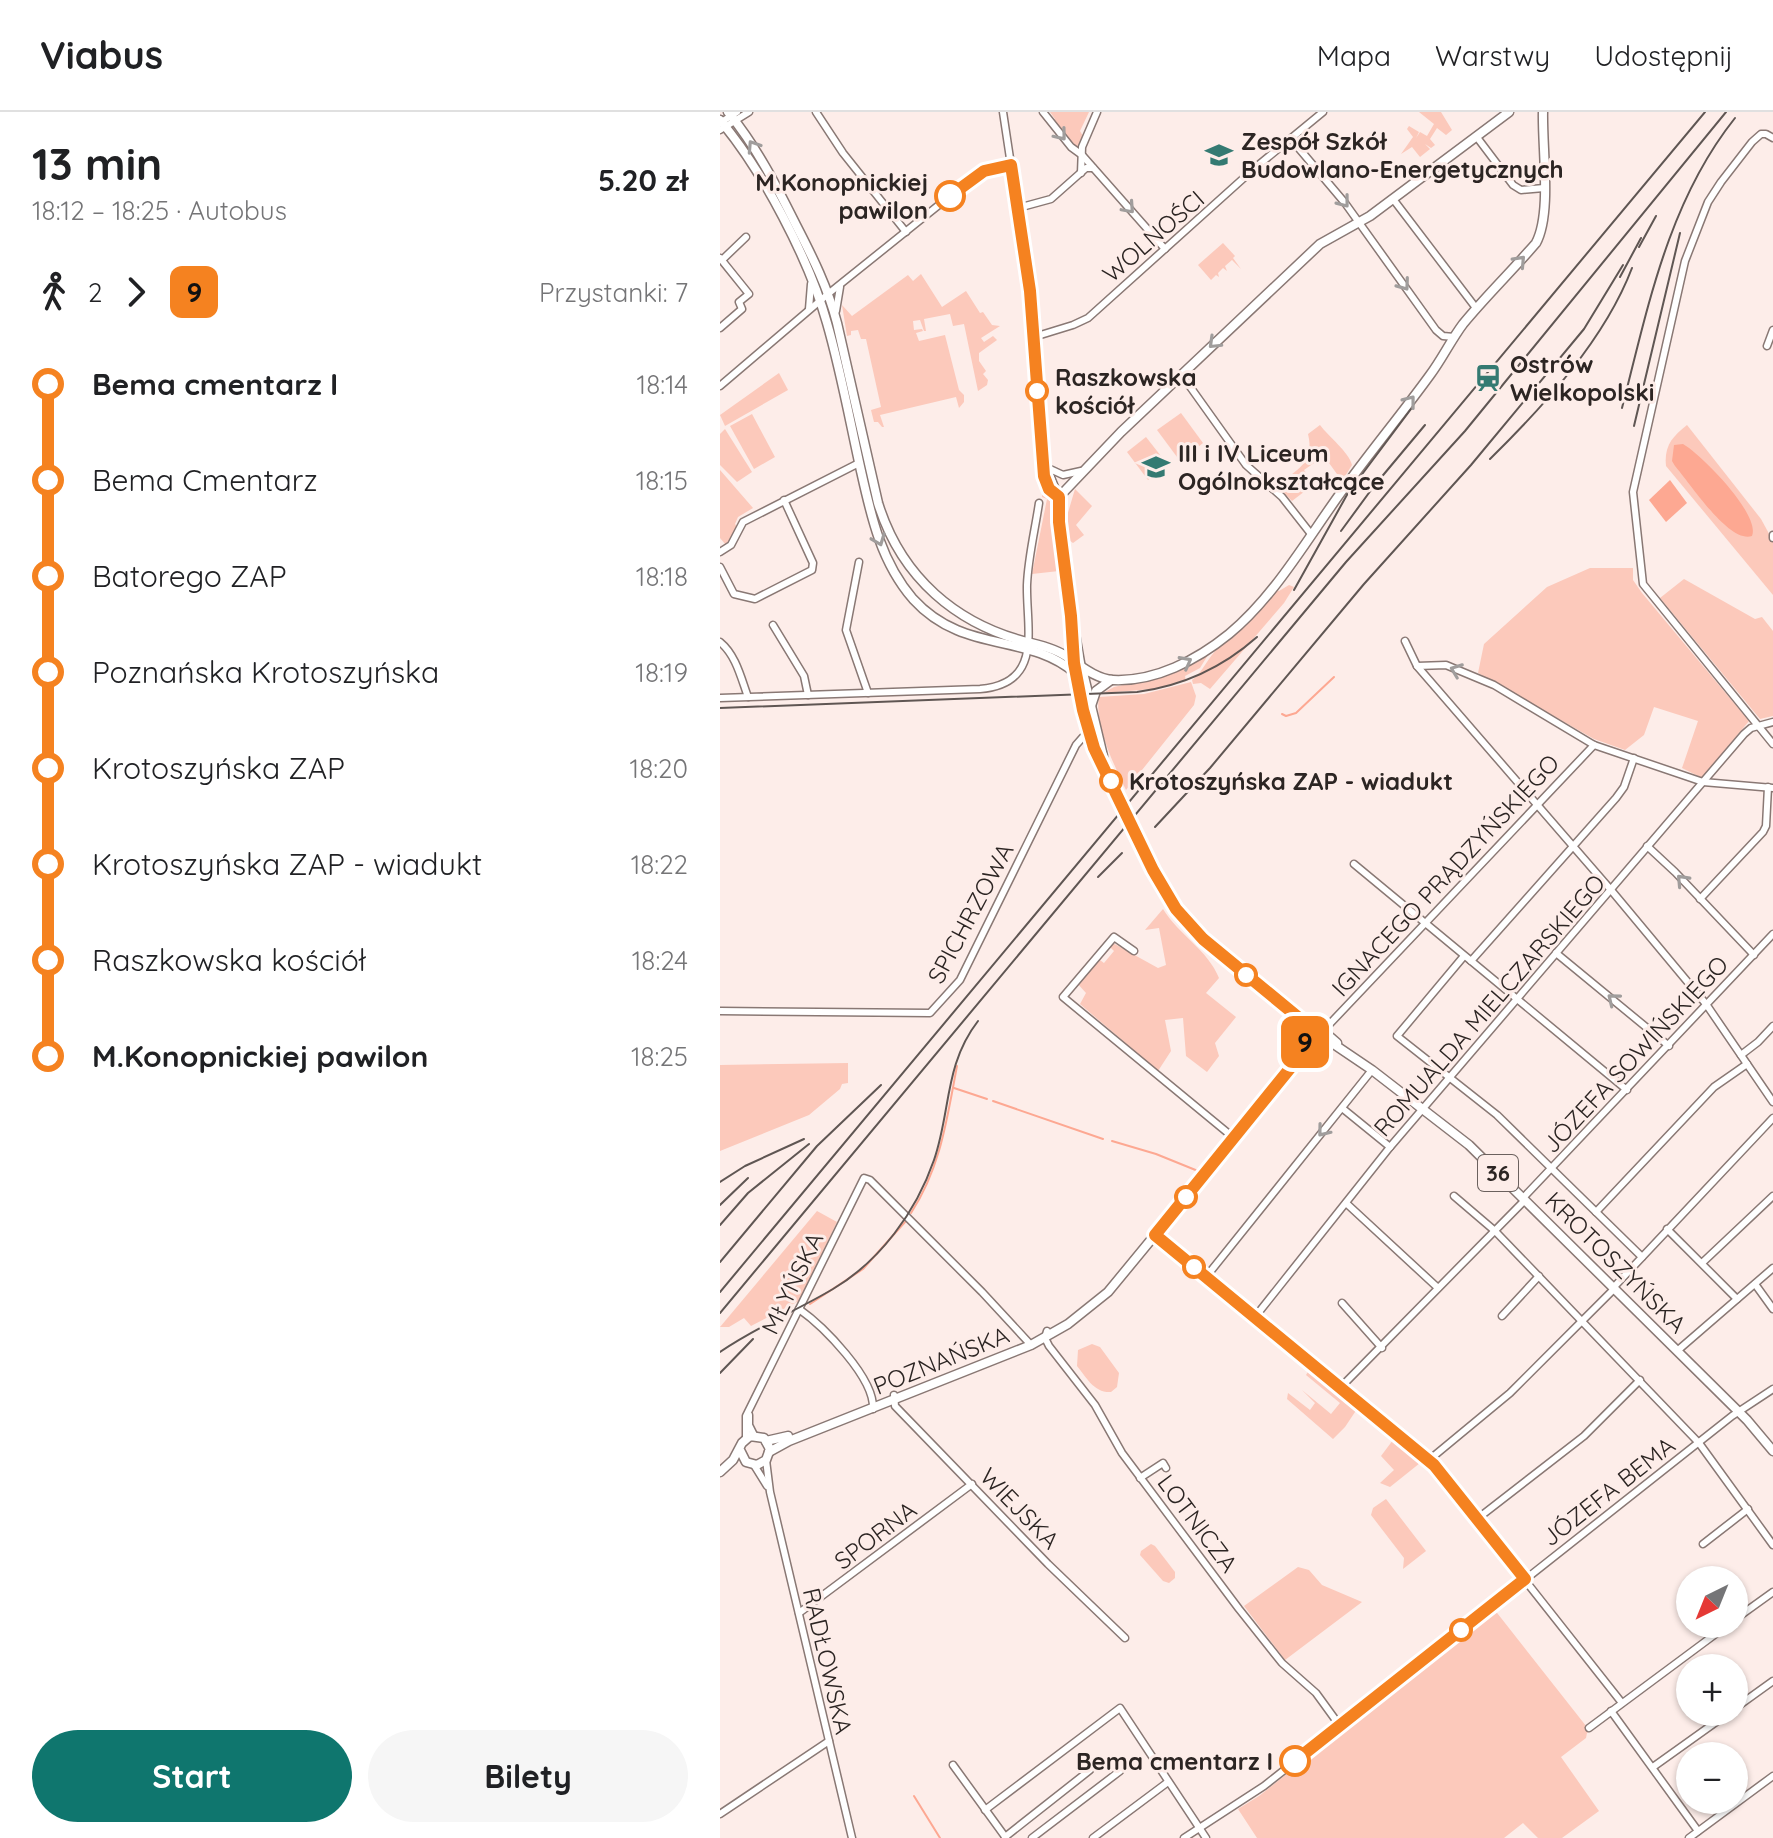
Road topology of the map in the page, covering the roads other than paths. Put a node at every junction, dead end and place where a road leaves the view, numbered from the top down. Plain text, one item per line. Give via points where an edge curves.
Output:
1 (749, 112) edge
2 (816, 112) edge
3 (1003, 112) edge
4 (1043, 112) edge
5 (1097, 112) edge
6 (1323, 112) edge
7 (1509, 112) edge
8 (1543, 112) edge
9 (733, 115) edge
10 (722, 124) edge
11 (1476, 136) junction
12 (1773, 138) edge
13 (1291, 139) junction
14 (1082, 155) junction
15 (1011, 165) junction
16 (1093, 168) junction
17 (1081, 173) junction
18 (1544, 188) junction
19 (1393, 199) junction
20 (1018, 208) junction
21 (1360, 223) junction
22 (906, 232) junction
23 (746, 237) dead end
24 (1165, 249) junction
25 (721, 259) edge
26 (814, 274) junction
27 (841, 284) junction
28 (828, 294) junction
29 (820, 301) junction
30 (1476, 308) junction
31 (808, 312) junction
32 (832, 320) junction
33 (720, 328) edge
34 (1773, 330) edge
35 (1034, 337) junction
36 (1454, 337) junction
37 (1767, 346) dead end
38 (1181, 374) junction
39 (720, 386) edge
40 (1042, 457) junction
41 (859, 463) junction
42 (1047, 466) junction
43 (1081, 471) junction
44 (1059, 497) junction
45 (784, 500) junction
46 (1039, 503) dead end
47 (1311, 534) junction
48 (720, 552) edge
49 (859, 562) dead end
50 (720, 567) edge
51 (1071, 616) junction
52 (773, 625) dead end
53 (1028, 626) junction
54 (1072, 641) junction
55 (1405, 641) dead end
56 (720, 642) edge
57 (1014, 643) junction
58 (1029, 647) junction
59 (1045, 651) junction
60 (1417, 666) junction
61 (1023, 667) junction
62 (1077, 668) junction
63 (1112, 680) junction
64 (868, 693) junction
65 (808, 695) junction
66 (748, 697) junction
67 (720, 698) edge
68 (1090, 711) junction
69 (1773, 722) edge
70 (1759, 725) junction
71 (1092, 732) junction
72 (1773, 744) edge
73 (1594, 745) junction
74 (1634, 758) junction
75 (1703, 782) junction
76 (1771, 788) edge
77 (1119, 798) tunnel mouth
78 (1536, 805) junction
79 (1571, 846) junction
80 (1647, 846) junction
81 (1145, 855) tunnel mouth
82 (1354, 864) dead end
83 (1611, 890) junction
84 (1700, 899) junction
85 (1424, 923) junction
86 (1773, 934) edge
87 (1134, 951) dead end
88 (1556, 953) junction
89 (1754, 955) junction
90 (1464, 956) junction
91 (1471, 961) junction
92 (1517, 999) junction
93 (1706, 1004) junction
94 (720, 1011) edge
95 (1773, 1026) edge
96 (1320, 1033) junction
97 (1669, 1046) junction
98 (1741, 1055) junction
99 (1747, 1064) junction
100 (1372, 1070) junction
101 (1449, 1078) junction
102 (1627, 1090) junction
103 (1773, 1102) edge
104 (1342, 1108) junction
105 (1423, 1108) junction
106 (1773, 1118) edge
107 (1234, 1138) junction
108 (1390, 1147) junction
109 (1552, 1169) junction
110 (1454, 1196) dead end
111 (1773, 1196) edge
112 (1524, 1199) junction
113 (1346, 1203) junction
114 (1596, 1212) junction
115 (1667, 1229) junction
116 (1495, 1231) junction
117 (1155, 1235) junction
118 (1642, 1257) junction
119 (1702, 1263) junction
120 (1773, 1268) edge
121 (1539, 1276) junction
122 (1206, 1277) junction
123 (1755, 1284) junction
124 (1438, 1288) junction
125 (1614, 1288) junction
126 (1737, 1299) junction
127 (1342, 1303) dead end
128 (799, 1309) junction
129 (1773, 1309) edge
130 (1502, 1316) dead end
131 (1255, 1317) junction
132 (1582, 1321) junction
133 (1046, 1334) junction
134 (1029, 1343) junction
135 (1382, 1348) junction
136 (1677, 1351) junction
137 (1640, 1380) junction
138 (1340, 1388) junction
139 (1773, 1389) edge
140 (894, 1398) junction
141 (875, 1406) junction
142 (1739, 1411) junction
143 (750, 1437) junction
144 (766, 1441) junction
145 (1699, 1443) junction
146 (740, 1450) junction
147 (1773, 1451) edge
148 (768, 1456) junction
149 (1429, 1460) junction
150 (750, 1464) junction
151 (1166, 1468) dead end
152 (720, 1472) edge
153 (1140, 1478) junction
154 (720, 1480) edge
155 (972, 1484) junction
156 (770, 1492) junction
157 (1748, 1509) junction
158 (1477, 1519) junction
159 (1703, 1544) dead end
160 (1773, 1545) edge
161 (1525, 1579) junction
162 (1773, 1592) edge
163 (1748, 1610) edge
164 (799, 1613) junction
165 (1125, 1638) dead end
166 (1710, 1638) edge
167 (1773, 1681) edge
168 (1748, 1699) edge
169 (1622, 1703) junction
170 (1611, 1711) junction
171 (1340, 1726) junction
172 (1711, 1726) edge
173 (1589, 1728) dead end
174 (829, 1741) junction
175 (953, 1765) dead end
176 (1653, 1767) junction
177 (1090, 1770) dead end
178 (1120, 1771) dead end
179 (1773, 1776) edge
180 (1168, 1782) junction
181 (985, 1810) junction
182 (720, 1814) edge
183 (1199, 1827) junction
184 (1698, 1831) junction
185 (1005, 1837) edge
186 (852, 1838) edge
187 (1032, 1838) edge
188 (1093, 1838) edge
189 (1184, 1838) edge
190 (1206, 1838) edge
191 (1689, 1838) edge

1 - 9 street
2 - 22 street
3 - 15 street
4 -> 14 street
5 - 14 street
6 - 13 street, WOLNOŚCI
7 - 11 main road
8 - 18 main road
9 - 10 street
26 -> 9 main road via 769,172
10 - 26 main road via 762,180
11 - 18 street via 1513,185 1521,190
11 - 19 main road
12 - 70 street via 1757,137 1708,202 1685,261 1633,492 1641,578
13 -> 21 street
13 - 24 street, WOLNOŚCI
14 - 16 street
14 - 17 street
15 - 20 street
15 - 22 street via 975,176
16 - 17 street
16 -> 24 street
17 - 20 street via 1051,199
30 -> 18 main road via 1539,239
19 - 21 main road
19 - 30 street
20 - 35 street
21 -> 36 street via 1436,330
21 -> 38 main road via 1315,248
22 - 27 street
23 - 25 street
24 - 35 street, WOLNOŚCI via 1088,318
25 - 33 street via 749,294 739,302 742,309
26 - 27 street
26 - 28 main road
26 - 29 main road
26 - 31 street
27 - 28 street
27 - 32 street
28 - 29 street
28 - 32 main road
29 - 31 street
29 - 32 main road
30 - 36 main road
31 - 32 street
31 - 39 street
32 - 41 main road
32 - 57 main road via 878,503 894,542 940,600
34 - 37 street
35 - 40 street
47 -> 36 main road
38 - 43 main road
38 - 47 street via 1246,465 1282,497
40 - 42 street
40 - 44 street via 1047,484
41 - 45 street
41 -> 57 main road via 881,547 912,597 955,631
42 - 43 street via 1059,475
42 - 44 street
43 - 44 main road
44 - 51 main road
45 - 48 street via 743,522 731,545
45 - 50 street via 812,570 755,599 734,594
46 - 53 street via 1027,583
63 -> 47 main road via 1166,672 1219,641 1260,602
49 - 64 street via 846,630
51 - 54 main road
51 - 62 street
52 - 65 street via 804,676
53 - 57 street
53 - 58 street
54 - 59 main road via 1064,649
54 - 62 main road
55 - 60 street
56 - 66 street
57 - 58 main road
57 - 61 street
58 - 59 main road
58 - 61 street
59 - 61 street
59 - 62 main road
59 - 62 main road
73 -> 60 street via 1494,685 1446,665
60 - 78 street
61 - 64 street via 1009,681 988,688
62 - 63 main road
62 - 68 main road
62 - 71 main road
63 - 68 main road via 1096,691
64 - 65 street
65 - 66 street
66 - 67 street
68 - 71 main road
69 - 70 street
70 - 72 street
70 - 75 street, ROMUALDA MIELCZARSKIEGO via 1747,731
71 - 77 main road
71 - 94 street, SPICHRZOWA via 1076,745 960,980 930,1013
73 - 74 street
73 - 78 street, IGNACEGO PRĄDZYŃSKIEGO
74 - 75 street
74 - 79 street via 1624,787
75 - 76 street
75 - 80 street, ROMUALDA MIELCZARSKIEGO
76 - 84 street via 1763,832
78 - 79 street
78 - 85 street, IGNACEGO PRĄDZYŃSKIEGO
79 - 83 street
79 - 91 street
80 - 83 street, ROMUALDA MIELCZARSKIEGO
84 -> 80 street
81 - 96 main road, KROTOSZYŃSKA via 1190,926
82 - 85 street
83 - 88 street, ROMUALDA MIELCZARSKIEGO
83 - 93 street
84 - 89 street
85 - 90 street
85 - 96 street, IGNACEGO PRĄDZYŃSKIEGO
86 - 89 street, JÓZEFA SOWIŃSKIEGO
87 - 107 street via 1114,937 1063,997
88 - 92 street, ROMUALDA MIELCZARSKIEGO
97 -> 88 street
89 - 93 street, JÓZEFA SOWIŃSKIEGO
90 - 91 street
90 - 101 street via 1397,1036
91 - 92 street
92 - 101 street, ROMUALDA MIELCZARSKIEGO
92 - 102 street
93 - 97 street, JÓZEFA SOWIŃSKIEGO
93 - 98 street
95 - 98 street
96 - 100 main road, KROTOSZYŃSKA / 36
96 - 107 main road, POZNAŃSKA
97 - 102 street, JÓZEFA SOWIŃSKIEGO
98 - 99 street
99 - 103 street
99 - 114 street via 1714,1087
100 - 104 street
100 - 105 main road, KROTOSZYŃSKA / 36
101 - 105 street, ROMUALDA MIELCZARSKIEGO
101 - 109 street via 1497,1115
102 - 109 street, JÓZEFA SOWIŃSKIEGO
104 - 108 street
104 -> 122 street
105 - 108 street, ROMUALDA MIELCZARSKIEGO
105 - 112 main road, KROTOSZYŃSKA / 36
106 - 115 street
107 - 117 main road, POZNAŃSKA
108 - 113 street, ROMUALDA MIELCZARSKIEGO
109 - 112 street, JÓZEFA SOWIŃSKIEGO
109 - 114 street
110 - 116 street
111 - 119 street
112 - 116 street, JÓZEFA SOWIŃSKIEGO
112 - 125 main road, KROTOSZYŃSKA / 36
113 - 124 street
113 - 131 street, ROMUALDA MIELCZARSKIEGO
114 - 118 street
115 - 118 street
115 - 119 street
116 - 121 street
116 - 124 street, JÓZEFA SOWIŃSKIEGO
117 - 122 street
117 - 133 main road, POZNAŃSKA via 1108,1292
118 - 125 street
119 - 126 street
120 - 123 street
121 - 130 street
121 - 132 street
122 - 131 street
123 - 126 street
123 - 129 street
124 - 135 street, JÓZEFA SOWIŃSKIEGO
125 - 132 street
125 - 136 main road, KROTOSZYŃSKA / 36
126 - 136 street
127 - 135 street
128 - 134 street, MŁYŃSKA via 864,1178
128 - 141 street via 861,1373
128 - 143 street, MŁYŃSKA via 750,1407
131 - 138 street
132 - 137 street
132 - 149 street via 1500,1403
133 - 134 main road, POZNAŃSKA
133 - 153 street, LOTNICZA
134 - 140 main road, POZNAŃSKA
135 - 138 street, JÓZEFA SOWIŃSKIEGO
136 - 142 main road, KROTOSZYŃSKA / 36
137 - 145 street
137 - 158 street via 1584,1436
138 - 149 street
139 - 142 street, JÓZEFA BEMA
140 - 141 main road, POZNAŃSKA
140 - 155 street, WIEJSKA
141 - 144 main road, POZNAŃSKA
141 - 148 main road, POZNAŃSKA via 776,1446
142 - 145 street, JÓZEFA BEMA
142 - 147 main road, KROTOSZYŃSKA / 36
143 - 144 main road
143 - 146 main road
144 - 148 main road
145 - 157 street
145 - 161 street, JÓZEFA BEMA
146 - 150 main road
146 - 152 main road
148 - 150 main road
148 - 156 street
149 - 158 street
150 - 154 main road via 736,1465
150 - 156 street
151 - 153 street via 1163,1463
153 - 171 street, LOTNICZA via 1276,1656 1316,1693
155 - 164 street, SPORNA
155 - 165 street, WIEJSKA
156 - 164 street, RADŁOWSKA
157 - 159 street
157 - 160 street
158 - 161 street
161 - 169 street
161 - 171 street, JÓZEFA BEMA
162 - 163 street
164 - 174 street, RADŁOWSKA
166 - 169 street
167 - 168 street
169 - 170 street
170 - 173 street
170 - 176 street
171 - 183 street, JÓZEFA BEMA via 1249,1797
172 - 176 street
174 - 182 street
174 - 186 street, RADŁOWSKA
175 - 181 street
176 - 184 street
177 - 185 street
178 - 187 street
179 - 184 street
180 - 181 street via 1120,1708
180 - 183 street
180 - 188 street
181 - 185 street
183 - 189 street, JÓZEFA BEMA
183 - 190 street
184 - 191 street

